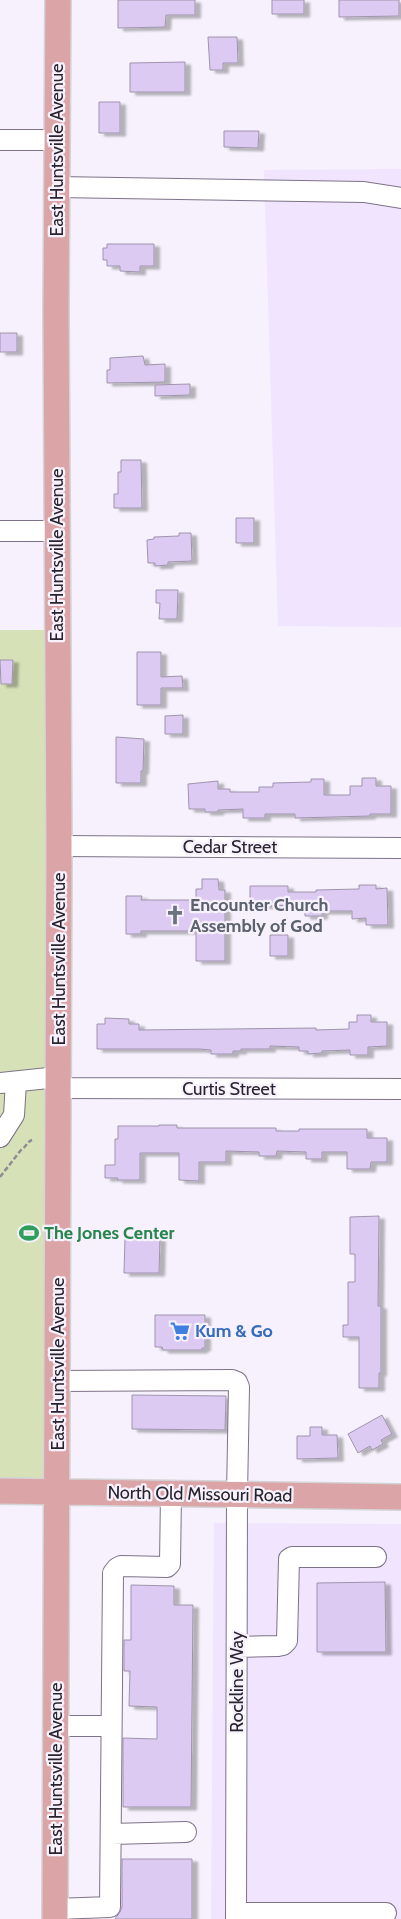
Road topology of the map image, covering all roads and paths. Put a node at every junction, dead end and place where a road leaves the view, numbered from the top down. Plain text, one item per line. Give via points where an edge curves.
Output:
1 (58, 0) edge
2 (0, 140) edge
3 (57, 140) junction
4 (57, 187) junction
5 (401, 198) edge
6 (0, 531) edge
7 (58, 531) junction
8 (59, 846) junction
9 (401, 848) edge
10 (58, 1082) junction
11 (8, 1083) edge
12 (401, 1089) edge
13 (0, 1137) edge
14 (32, 1140) dead end
15 (0, 1177) edge
16 (58, 1381) junction
17 (0, 1491) edge
18 (58, 1493) junction
19 (171, 1494) junction
20 (237, 1495) junction
21 (401, 1497) edge
22 (376, 1557) dead end
23 (236, 1646) junction
24 (56, 1726) junction
25 (111, 1726) junction
26 (186, 1832) dead end
27 (111, 1834) junction
28 (386, 1913) dead end
29 (55, 1914) edge
30 (236, 1916) edge

1 - 3 main road, East Huntsville Avenue
2 - 3 street
3 - 4 main road, East Huntsville Avenue
4 - 5 street via 364,192
4 - 7 main road, East Huntsville Avenue
6 - 7 street
7 - 8 main road, East Huntsville Avenue
8 - 9 street, Cedar Street
8 - 10 main road, East Huntsville Avenue
10 - 11 street, Curtis Street
10 - 12 street, Curtis Street
10 - 16 main road, East Huntsville Avenue
11 - 13 street via 14,1115
14 - 15 path
16 - 18 main road, East Huntsville Avenue
16 - 20 street, Rockline Way via 237,1382
17 - 18 main road, North Old Missouri Road
18 - 19 main road, North Old Missouri Road
18 - 24 main road, East Huntsville Avenue
19 - 20 main road, North Old Missouri Road
19 - 25 street via 170,1564 167,1567 121,1566 113,1573
20 - 21 main road, North Old Missouri Road
20 - 23 street, Rockline Way
22 - 23 street via 292,1557 289,1559 287,1641 278,1646
23 - 30 street, Rockline Way
24 - 25 street
24 - 29 main road, East Huntsville Avenue
25 - 27 street
26 - 27 street
27 - 29 street via 110,1907
28 - 30 street

